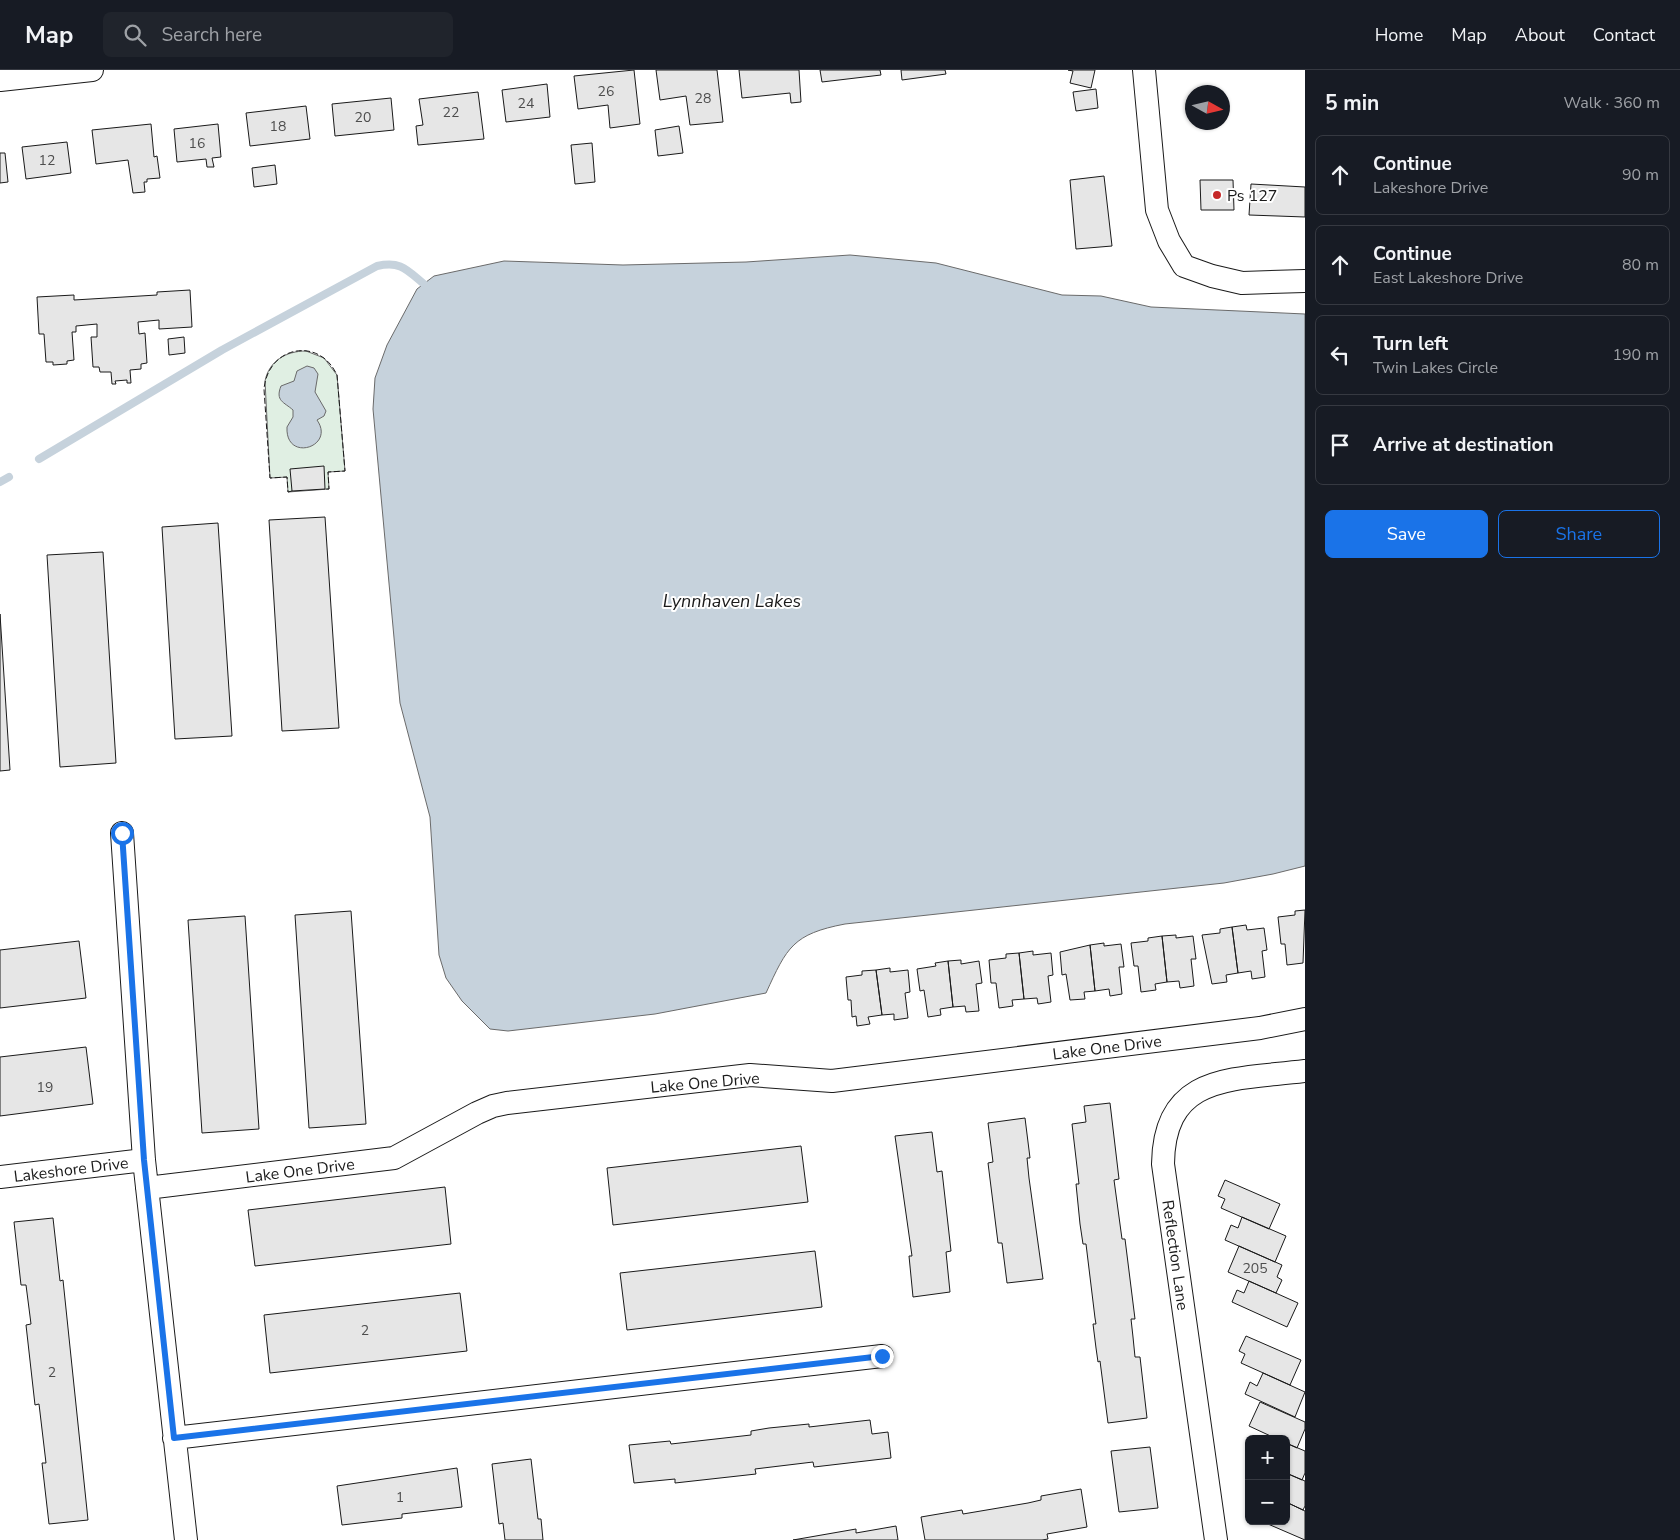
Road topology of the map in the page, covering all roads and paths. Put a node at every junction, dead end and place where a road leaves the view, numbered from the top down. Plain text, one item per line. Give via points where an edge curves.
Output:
1 (92, 70) edge
2 (1144, 70) edge
3 (0, 80) edge
4 (1305, 281) edge
5 (122, 833) dead end
6 (1305, 1019) edge
7 (1305, 1071) edge
8 (144, 1160) junction
9 (0, 1177) edge
10 (147, 1188) junction
11 (882, 1356) dead end
12 (174, 1438) junction
13 (186, 1540) edge
14 (1216, 1540) edge

1 - 3 street
2 - 4 street via 1157,210 1169,241 1184,266 1242,283
5 - 8 street, Lakeshore Drive
6 - 10 street, Lake One Drive via 1260,1028 832,1081 750,1075 507,1103 492,1106 394,1158
7 - 14 street, Reflection Lane via 1225,1081 1197,1090 1176,1111 1167,1127 1163,1144 1163,1164
8 - 9 street, Lakeshore Drive
8 - 10 street
10 - 12 street
11 - 12 street
12 - 13 street

